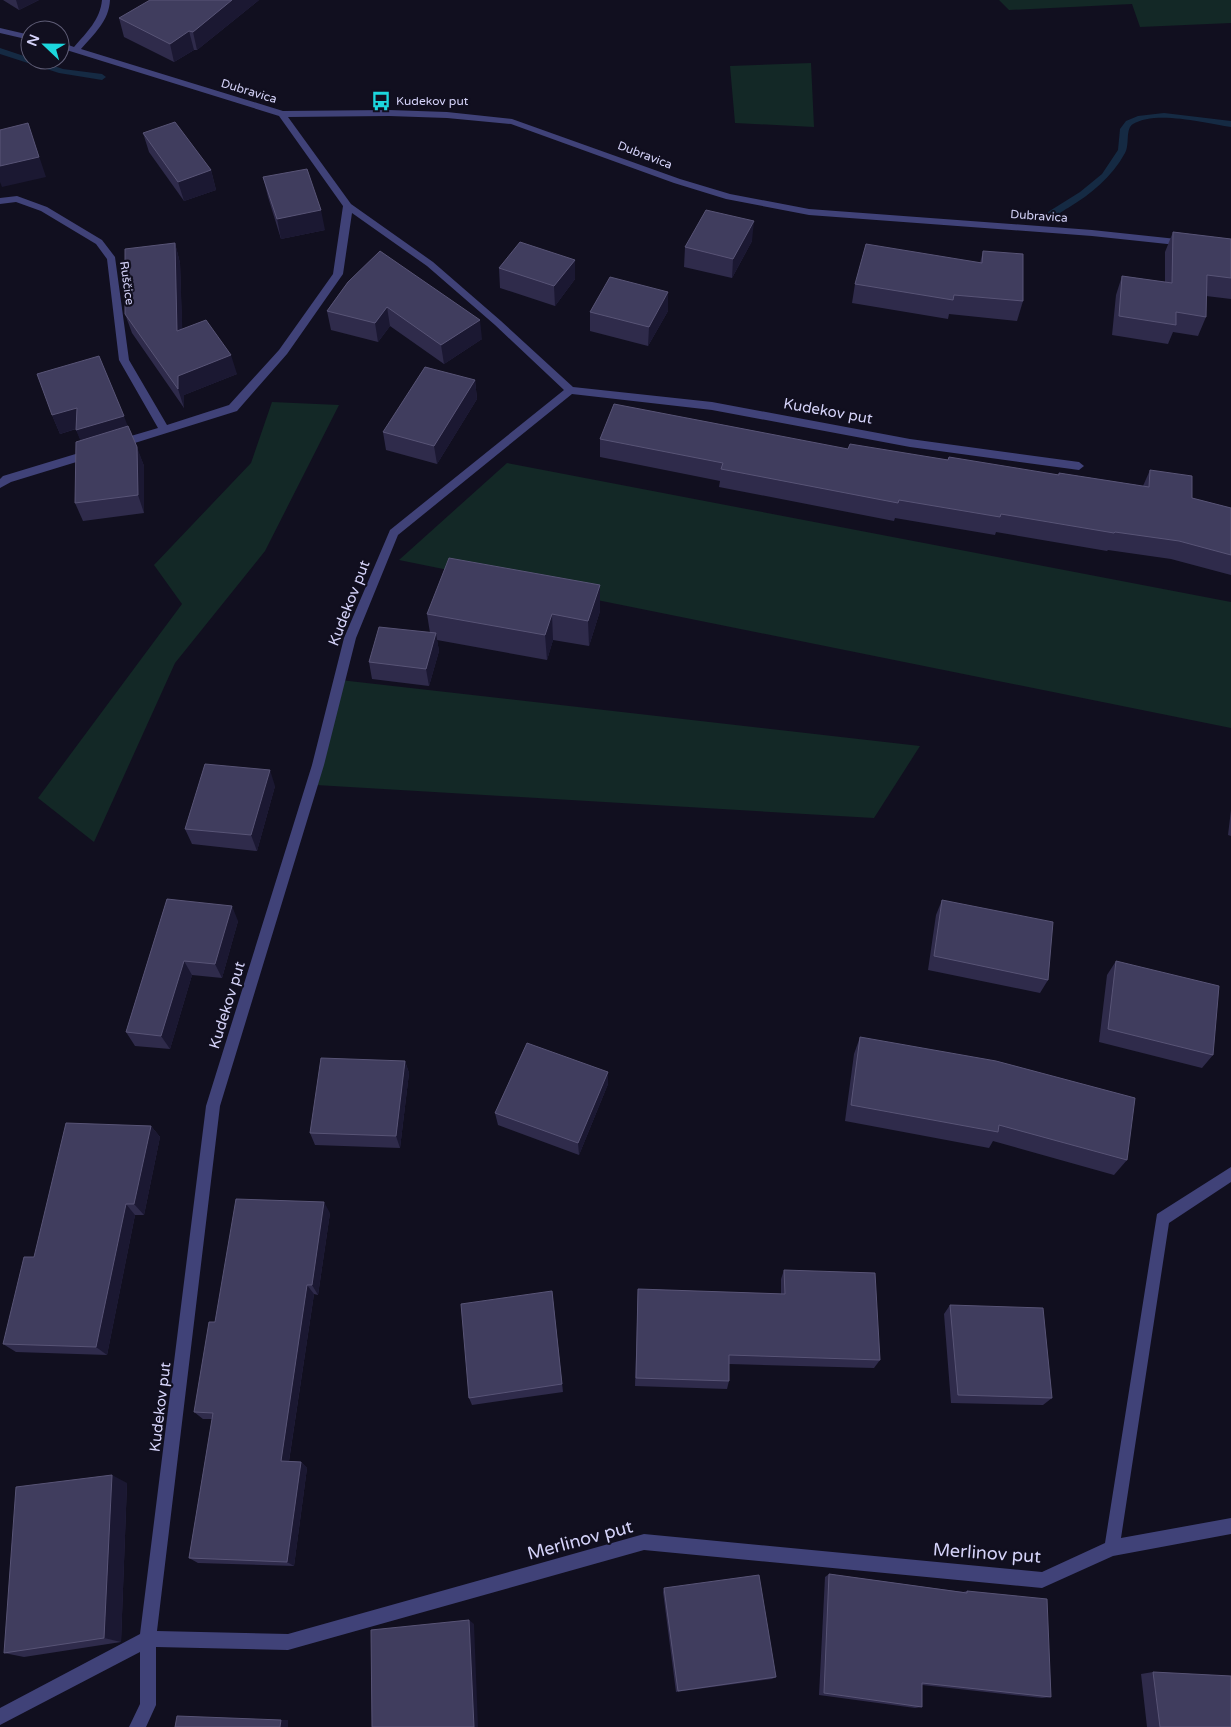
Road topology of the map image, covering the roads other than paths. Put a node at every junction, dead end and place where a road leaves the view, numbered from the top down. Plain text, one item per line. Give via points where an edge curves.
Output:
1 (106, 0) edge
2 (0, 30) edge
3 (20, 35) edge
4 (70, 48) edge
5 (76, 49) junction
6 (282, 114) junction
7 (0, 201) edge
8 (348, 206) junction
9 (1191, 244) edge
10 (570, 390) junction
11 (165, 430) junction
12 (1079, 466) dead end
13 (0, 484) edge
14 (1231, 1174) edge
15 (1231, 1526) edge
16 (1112, 1548) junction
17 (148, 1639) junction
18 (0, 1717) edge
19 (137, 1727) edge

1 - 5 street via 103,16
2 - 3 street
4 - 5 street, Dubravica
5 - 6 street, Dubravica
6 - 8 street
6 - 9 street, Dubravica via 447,115 512,122 677,181 777,207
7 - 11 street, Ruščice via 16,199 44,209 99,242 112,259 124,360
8 - 10 street via 430,264
8 - 11 street via 338,274 283,352 233,408
10 - 12 street, Kudekov put via 712,406 910,443
10 - 17 street, Kudekov put via 394,533 350,638 318,764 213,1106
11 - 13 street via 7,479
14 - 16 street via 1162,1219
15 - 16 street, Merlinov put
16 - 17 street, Merlinov put via 1042,1580 644,1542 288,1642
17 - 18 street
17 - 19 street, Kudekov put via 148,1705

